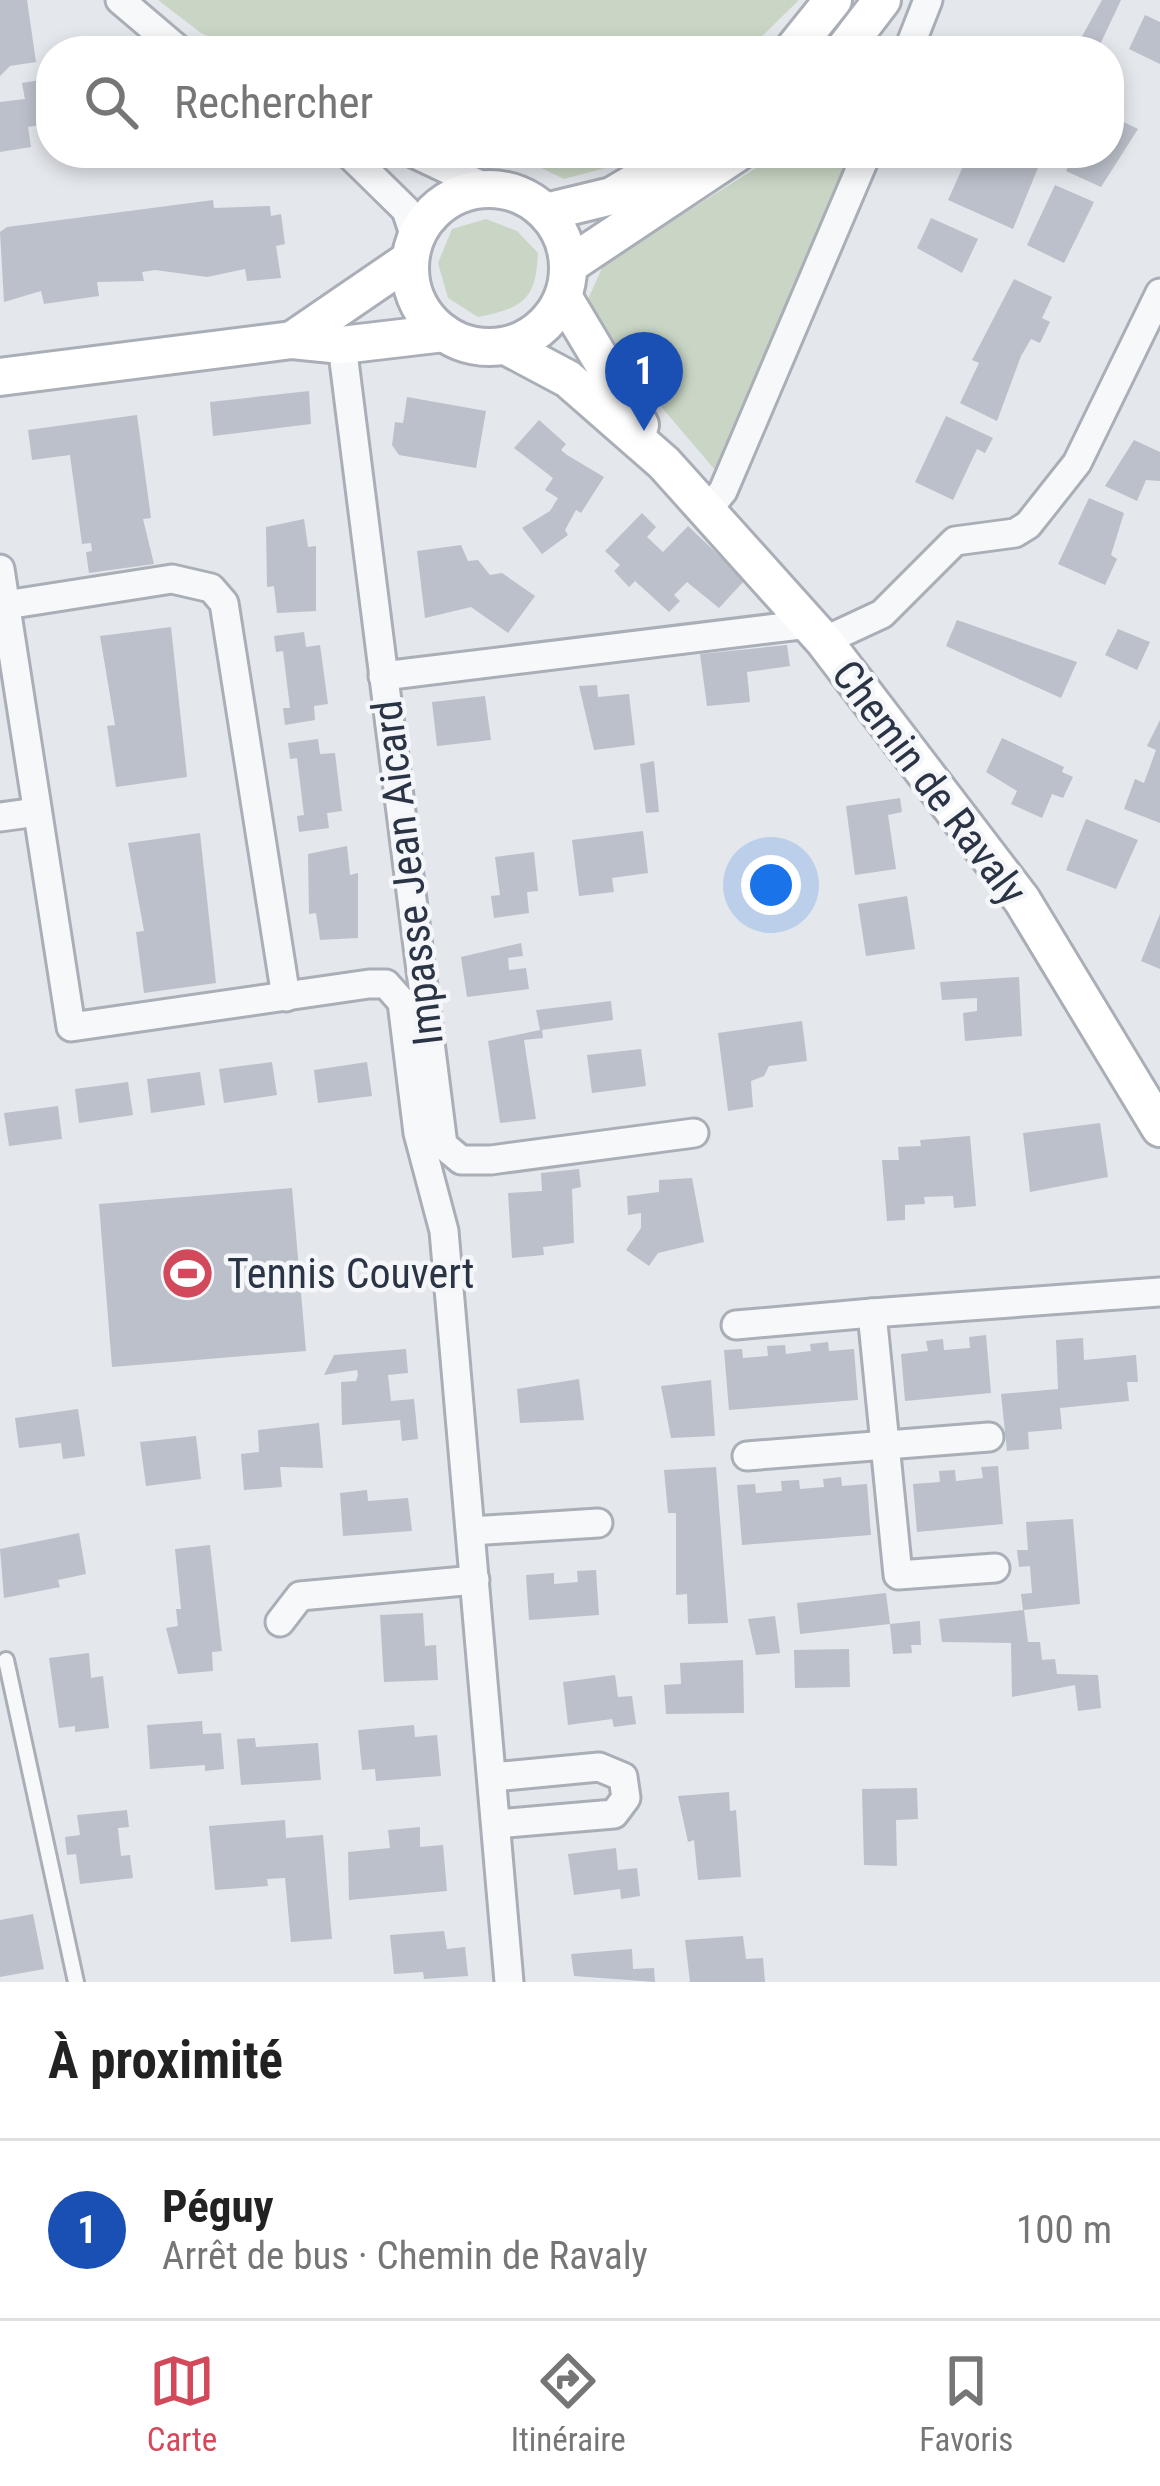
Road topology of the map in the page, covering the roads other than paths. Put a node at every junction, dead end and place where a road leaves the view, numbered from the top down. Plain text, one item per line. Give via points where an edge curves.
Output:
1 (120, 0) edge
2 (833, 0) edge
3 (882, 0) edge
4 (928, 0) edge
5 (162, 36) edge
6 (804, 36) edge
7 (854, 36) edge
8 (914, 36) edge
9 (363, 168) edge
10 (445, 168) edge
11 (660, 168) edge
12 (717, 168) edge
13 (861, 168) edge
14 (489, 189) junction
15 (546, 212) junction
16 (412, 249) junction
17 (566, 281) junction
18 (1160, 293) edge
19 (444, 333) junction
20 (292, 340) junction
21 (342, 344) junction
22 (506, 346) junction
23 (0, 377) edge
24 (664, 464) junction
25 (710, 508) junction
26 (0, 569) edge
27 (3, 606) edge
28 (816, 632) junction
29 (383, 676) junction
30 (38, 812) junction
31 (0, 817) edge
32 (286, 997) junction
33 (1160, 1128) edge
34 (694, 1133) dead end
35 (1160, 1292) edge
36 (872, 1313) junction
37 (736, 1325) dead end
38 (989, 1437) dead end
39 (886, 1446) junction
40 (748, 1456) dead end
41 (598, 1523) dead end
42 (472, 1531) junction
43 (995, 1568) dead end
44 (898, 1575) junction
45 (868, 1577) dead end
46 (475, 1580) junction
47 (280, 1622) dead end
48 (6, 1660) dead end
49 (493, 1777) junction
50 (497, 1824) junction
51 (76, 1982) edge
52 (509, 1982) edge

1 - 5 street
2 - 6 main road
3 - 7 main road
4 - 8 street
9 - 16 street via 406,211
10 - 14 street
11 - 15 main road via 625,190
12 - 17 main road
13 - 25 street
14 - 15 main road via 524,196
14 - 16 main road via 444,202
15 - 17 main road via 558,227
16 - 19 main road via 420,308
16 - 20 main road
17 - 22 main road via 530,337
17 - 24 main road, Chemin de Ravaly
18 - 28 street via 1076,463 1028,525 956,541 882,614
19 - 21 main road
19 - 22 main road via 481,347
20 - 21 main road
20 - 23 main road
21 - 29 street, Impasse Jean Aicard
22 - 24 main road, Chemin de Ravaly via 568,379
24 - 25 main road, Chemin de Ravaly
25 - 28 main road, Chemin de Ravaly
26 - 27 street
27 - 30 street
27 - 32 street via 172,579 211,588 224,603
28 - 29 street
28 - 33 main road, Chemin de Ravaly via 1022,900
29 - 34 street, Impasse Jean Aicard via 443,1145 460,1160 491,1160
30 - 31 street
30 - 32 street via 71,1027
32 - 42 street via 369,984 397,991 418,1133 444,1231
35 - 36 street
36 - 37 street
36 - 39 street
38 - 39 street
39 - 40 street
39 - 44 street
41 - 42 street
42 - 46 street
43 - 44 street
44 - 45 street
46 - 47 street via 300,1596
46 - 49 street
48 - 51 lane
49 - 50 street
49 - 50 street via 599,1767 623,1777 626,1798 614,1814
50 - 52 street

